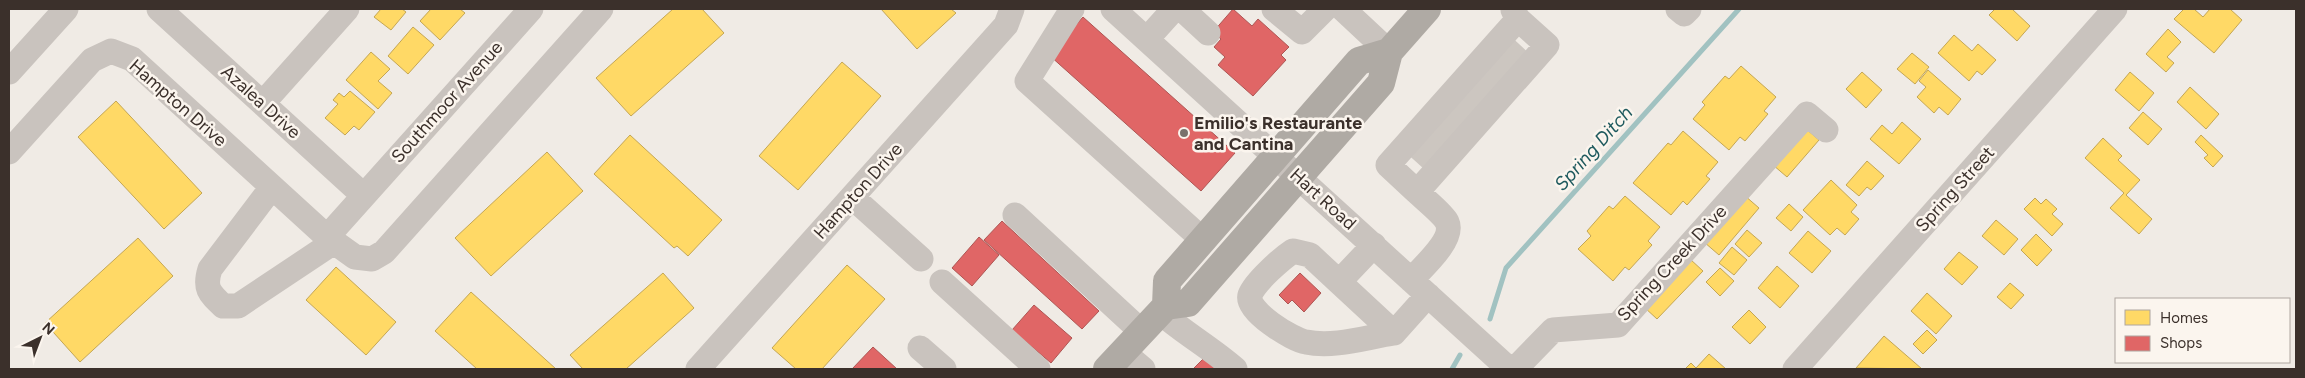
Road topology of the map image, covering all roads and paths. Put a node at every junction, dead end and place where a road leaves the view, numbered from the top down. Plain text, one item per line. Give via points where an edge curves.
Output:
1 (66, 9) edge
2 (160, 9) edge
3 (347, 9) edge
4 (530, 9) edge
5 (601, 9) edge
6 (1012, 9) edge
7 (1072, 9) edge
8 (1174, 9) edge
9 (1182, 9) edge
10 (1274, 9) edge
11 (1325, 9) edge
12 (1343, 9) edge
13 (1427, 9) edge
14 (1678, 9) edge
15 (1689, 9) edge
16 (2115, 9) edge
17 (1117, 10) edge
18 (1513, 12) edge
19 (1208, 33) dead end
20 (1147, 39) junction
21 (1389, 52) junction
22 (9, 72) edge
23 (263, 103) junction
24 (1469, 104) junction
25 (1826, 130) dead end
26 (9, 152) edge
27 (1276, 156) junction
28 (1299, 176) junction
29 (272, 187) junction
30 (1417, 192) junction
31 (363, 194) junction
32 (852, 197) junction
33 (1015, 215) dead end
34 (330, 240) junction
35 (1203, 240) junction
36 (1374, 246) junction
37 (921, 259) dead end
38 (942, 282) dead end
39 (1339, 282) junction
40 (1420, 288) junction
41 (1163, 309) junction
42 (1142, 332) junction
43 (1394, 333) junction
44 (920, 348) dead end
45 (1125, 363) edge
46 (703, 367) edge
47 (944, 369) edge
48 (1038, 369) edge
49 (1235, 369) edge
50 (1509, 369) edge
51 (1515, 369) edge
52 (1796, 369) edge

1 - 22 street
2 - 23 street, Azalea Drive
3 - 23 street
4 - 31 street, Southmoor Avenue
5 - 34 street, Hampton Drive via 384,252 372,259 355,257
6 - 32 street, Hampton Drive via 1006,25
7 - 35 street via 1027,80
8 - 20 street
9 - 19 street
10 - 11 street via 1302,32
12 - 21 street
13 - 21 highway
14 - 15 street via 1684,14
16 - 52 street, Spring Street
17 - 20 street, Hart Road
18 - 24 street
18 - 24 street via 1548,45
20 - 27 street, Hart Road
21 - 27 highway via 1358,62
21 - 28 highway via 1381,83
23 - 31 street, Azalea Drive
24 - 30 street
24 - 30 street via 1388,165
25 - 51 street, Spring Creek Drive via 1807,114 1618,325 1553,330
26 - 29 street, Hampton Drive via 92,60 111,51 132,59
27 - 28 street, Hart Road
27 - 35 highway
28 - 36 street, Hart Road
28 - 41 highway via 1188,303
29 - 34 street, Hampton Drive
29 - 34 street via 210,269 206,281 210,295 223,306 238,306
30 - 40 street via 1447,222 1449,233
31 - 34 street
32 - 37 street
32 - 46 street, Hampton Drive
33 - 42 street
35 - 41 highway via 1167,281
36 - 39 street
36 - 40 street, Hart Road
38 - 48 street
39 - 43 street
39 - 43 street via 1310,255 1293,251 1256,286 1250,301 1268,322 1287,335 1307,342 1332,343
40 - 43 street
40 - 50 street, Hart Road
41 - 42 highway
41 - 49 street via 1187,335 1213,349
42 - 45 highway
44 - 47 street

